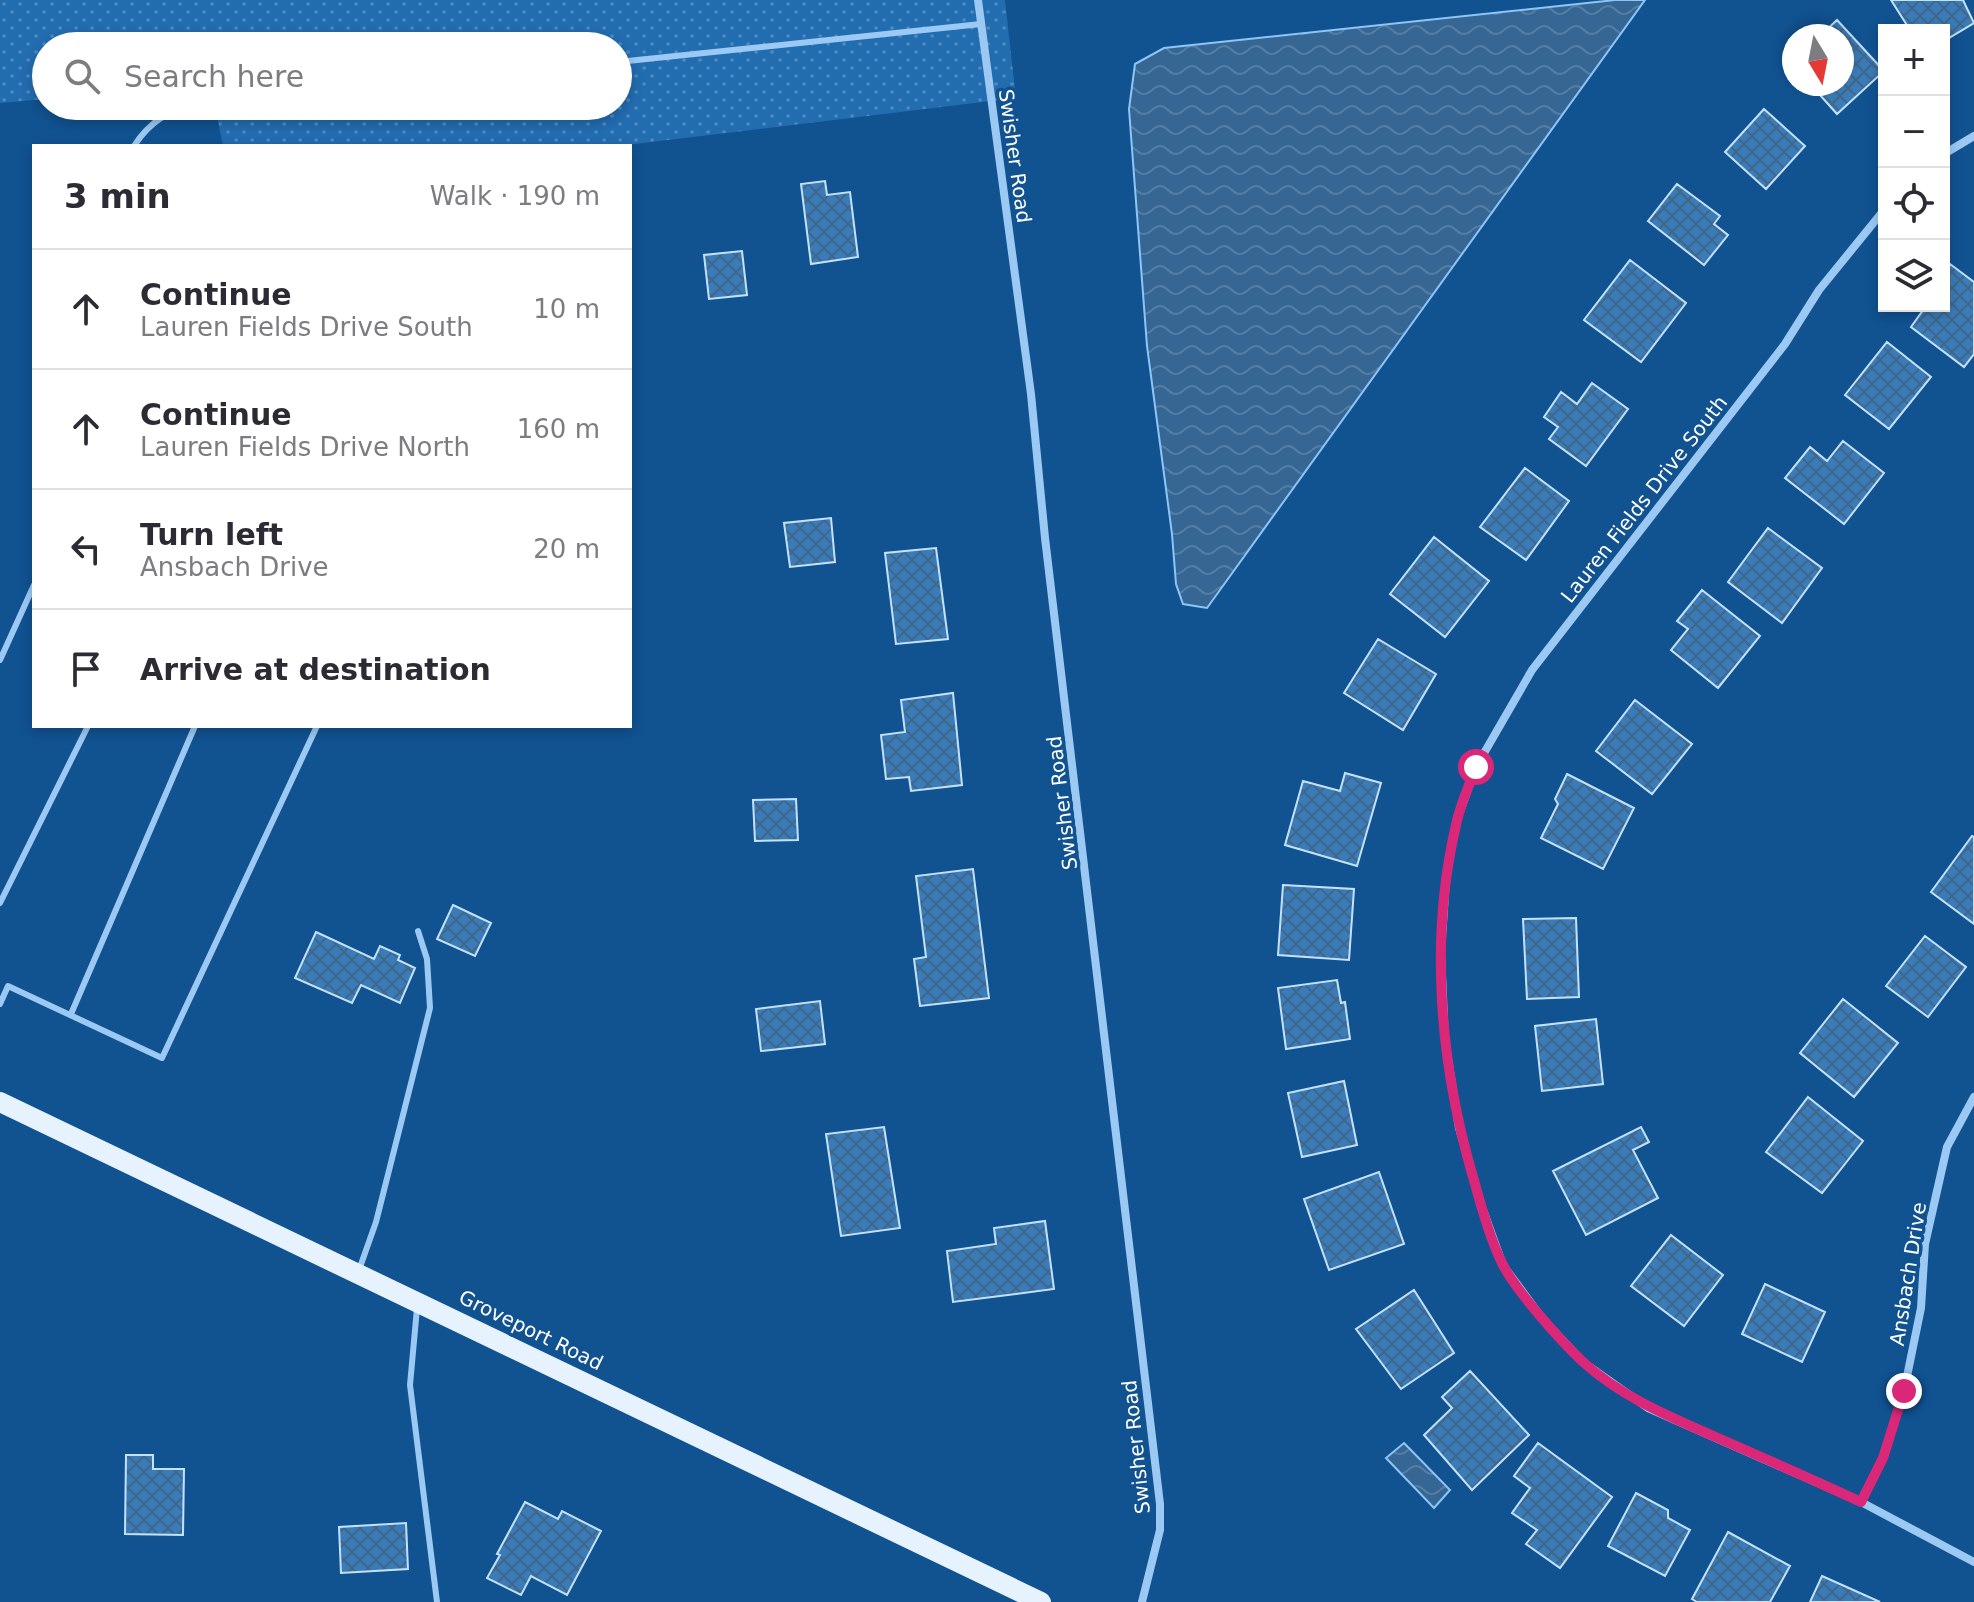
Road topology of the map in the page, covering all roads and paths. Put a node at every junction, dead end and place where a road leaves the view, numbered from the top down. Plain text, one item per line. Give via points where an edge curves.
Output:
1 (978, 0) edge
2 (981, 24) junction
3 (632, 61) edge
4 (158, 120) edge
5 (1974, 136) edge
6 (136, 144) edge
7 (1950, 150) edge
8 (1878, 217) edge
9 (32, 589) edge
10 (0, 660) edge
11 (87, 728) edge
12 (194, 728) edge
13 (316, 728) edge
14 (0, 903) edge
15 (418, 931) dead end
16 (0, 982) edge
17 (8, 986) junction
18 (0, 1004) edge
19 (71, 1014) junction
20 (1974, 1097) edge
21 (0, 1102) edge
22 (358, 1274) junction
23 (418, 1302) junction
24 (1861, 1502) junction
25 (1974, 1562) edge
26 (437, 1602) edge
27 (1041, 1602) edge
28 (1142, 1602) edge

1 - 2 street, Swisher Road
2 - 3 lane
2 - 28 street, Swisher Road via 1031,394 1160,1504 1160,1530
4 - 6 lane
5 - 7 street
8 - 24 street, Lauren Fields Drive South via 1532,670 1476,767 1456,823 1441,953 1445,1040 1459,1128 1503,1265 1542,1318 1583,1362 1648,1408
9 - 10 lane
11 - 14 lane
12 - 19 lane
13 - 19 lane via 162,1058
15 - 22 lane via 427,959 430,1008
16 - 17 lane
17 - 18 lane
17 - 19 lane
20 - 24 street, Ansbach Drive via 1947,1147 1925,1244 1921,1308 1904,1391 1883,1458
21 - 22 main road, Groveport Road
22 - 23 main road, Groveport Road
23 - 26 lane via 410,1385
23 - 27 main road, Groveport Road
24 - 25 street, Lauren Fields Drive South

